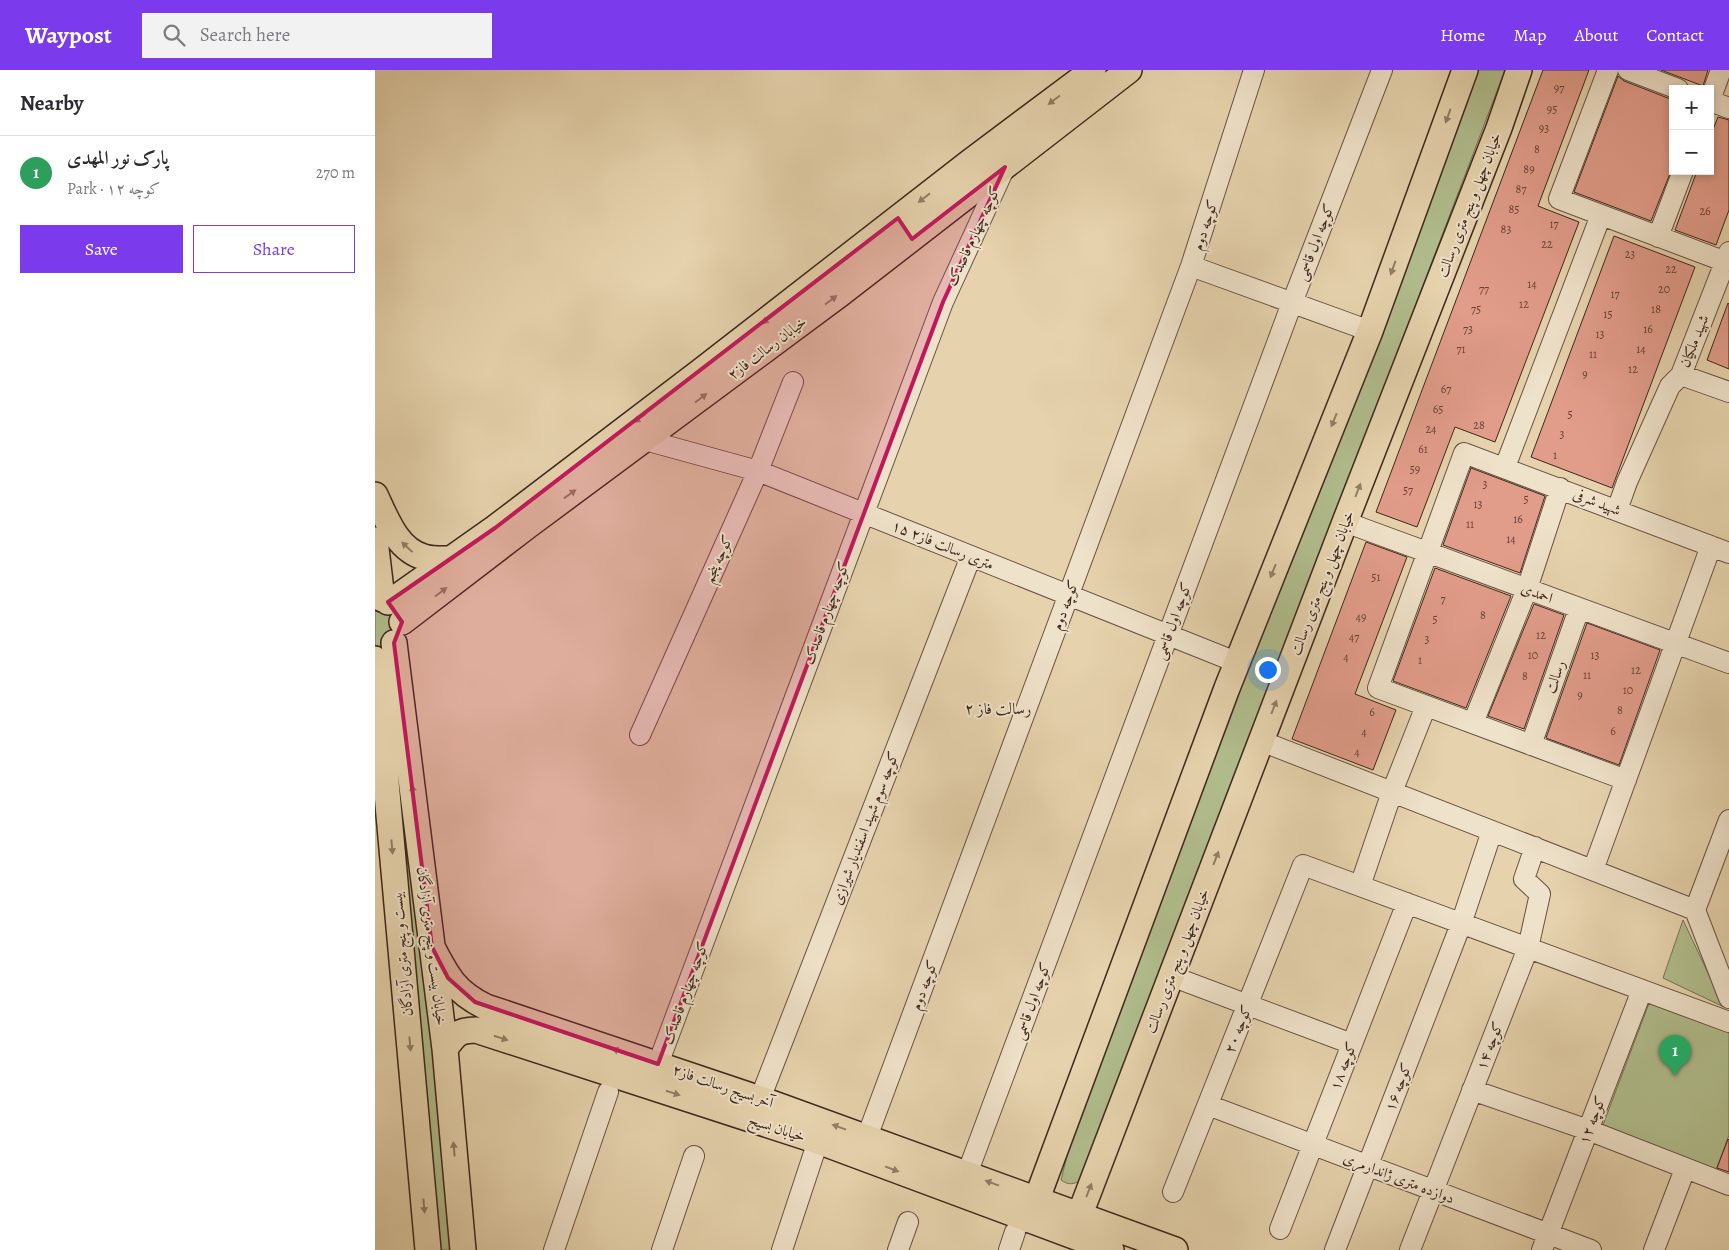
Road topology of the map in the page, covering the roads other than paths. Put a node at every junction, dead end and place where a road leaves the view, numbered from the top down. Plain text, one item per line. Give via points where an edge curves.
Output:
1 (1093, 70) edge
2 (1129, 70) edge
3 (1254, 70) edge
4 (1382, 70) edge
5 (1465, 70) edge
6 (1519, 70) edge
7 (1608, 70) edge
8 (1628, 70) edge
9 (1721, 70) edge
10 (1669, 86) edge
11 (1714, 89) edge
12 (1714, 102) edge
13 (1729, 108) edge
14 (1005, 167) junction
15 (1682, 175) edge
16 (1601, 215) junction
17 (898, 218) junction
18 (1659, 237) junction
19 (912, 239) junction
20 (1727, 257) edge
21 (1191, 266) junction
22 (1291, 303) junction
23 (1370, 331) junction
24 (1681, 375) junction
25 (793, 382) dead end
26 (1729, 392) edge
27 (645, 440) junction
28 (1505, 467) junction
29 (758, 471) junction
30 (1560, 488) junction
31 (375, 495) edge
32 (1617, 510) junction
33 (863, 513) junction
34 (1345, 522) junction
35 (375, 540) edge
36 (1720, 549) edge
37 (1427, 552) junction
38 (971, 556) junction
39 (452, 559) junction
40 (1527, 589) junction
41 (1069, 596) junction
42 (382, 600) edge
43 (1579, 609) junction
44 (1168, 635) junction
45 (390, 638) edge
46 (1675, 642) junction
47 (375, 659) edge
48 (1237, 662) junction
49 (1729, 663) edge
50 (1426, 706) junction
51 (1473, 723) junction
52 (640, 735) dead end
53 (1261, 741) junction
54 (1531, 745) junction
55 (379, 747) edge
56 (1626, 780) junction
57 (1392, 792) junction
58 (1729, 820) edge
59 (1492, 831) junction
60 (1535, 848) junction
61 (1593, 870) junction
62 (1360, 886) junction
63 (1407, 904) junction
64 (1695, 910) junction
65 (1461, 924) junction
66 (432, 947) junction
67 (1528, 948) junction
68 (1171, 976) junction
69 (1642, 990) junction
70 (1729, 998) edge
71 (475, 1002) junction
72 (1248, 1004) junction
73 (1729, 1022) edge
74 (476, 1030) junction
75 (1352, 1044) junction
76 (445, 1049) junction
77 (658, 1064) junction
78 (1473, 1090) junction
79 (608, 1092) dead end
80 (760, 1099) junction
81 (1208, 1105) junction
82 (1588, 1130) junction
83 (867, 1137) junction
84 (818, 1141) junction
85 (1313, 1145) junction
86 (694, 1156) dead end
87 (1368, 1166) junction
88 (1685, 1169) junction
89 (967, 1174) junction
90 (1729, 1185) edge
91 (1433, 1190) junction
92 (1173, 1192) dead end
93 (908, 1222) dead end
94 (1076, 1225) junction
95 (1023, 1226) edge
96 (1280, 1229) dead end
97 (1545, 1242) edge
98 (428, 1250) edge
99 (463, 1250) edge
100 (554, 1250) edge
101 (662, 1250) edge
102 (782, 1250) edge
103 (898, 1250) edge
104 (1111, 1250) edge
105 (1175, 1250) edge
106 (1335, 1250) edge
107 (1410, 1250) edge
108 (1591, 1250) edge
109 (1654, 1250) edge

1 -> 17 main road, خیابان رسالت فاز۲
2 - 14 main road, خیابان رسالت فاز۲
3 - 21 street, کوچه دوم
4 - 22 street, کوچه اول قاسمی
5 -> 23 main road
34 -> 6 main road, خیابان چهل و پنج متری رسالت
7 - 16 street via 1559,199
8 - 10 street
9 - 11 street
12 - 13 street
14 - 19 main road, خیابان رسالت فاز۲
14 - 33 street, کوچه چهارم قاصدک via 943,302
15 - 18 street
16 - 18 street
16 - 28 street
17 - 19 street
17 -> 39 main road, خیابان رسالت فاز۲
18 - 20 street
27 -> 19 main road, خیابان رسالت فاز۲
20 - 24 street, شهید ملکیان
21 - 22 street
21 - 41 street, کوچه دوم
22 - 23 street
22 - 44 street, کوچه اول قاسمی
23 -> 48 main road
24 - 26 street
24 - 32 street, شهید ملکیان via 1670,386
25 - 29 street, کوچه پنجم
27 - 29 street, ۱۵ متری رسالت فاز۲
45 -> 27 main road, خیابان رسالت فاز۲ via 526,527
28 - 30 street, شهید شرفی
28 - 37 street, شهید شرفی via 1464,453
29 - 33 street, ۱۵ متری رسالت فاز۲
29 - 52 street, کوچه پنجم
30 - 32 street, شهید شرفی
30 - 40 street
39 -> 31 main road via 425,558 409,551 395,534
32 - 36 street, شهید شرفی
33 - 38 street, ۱۵ متری رسالت فاز۲
33 - 77 street, کوچه چهارم قاصدک
34 - 37 street, احمدی
53 -> 34 main road, خیابان چهل و پنج متری رسالت
35 - 42 main road
36 - 46 street
37 - 40 street, احمدی
37 - 50 street via 1377,688
38 - 41 street, ۱۵ متری رسالت فاز۲
38 - 80 street, کوچه سوم شهید اسفندیار شیرازی
39 - 42 main road, خیابان رسالت فاز۲ via 400,595
40 - 43 street, احمدی
40 - 51 street
41 - 44 street, ۱۵ متری رسالت فاز۲
41 - 83 street, کوچه دوم
42 - 45 main road via 397,610
43 - 46 street, احمدی
43 - 54 street, رسالت
44 - 48 street, ۱۵ متری رسالت فاز۲
44 - 89 street, کوچه اول قاسمی
66 -> 45 main road, خیابان بیست و پنج متری آزادگان
46 - 49 street, احمدی
46 - 56 street
47 - 55 main road, بیست و پنج متری آزادگان
48 - 95 main road
50 - 51 street
50 - 57 street
51 - 54 street
53 - 57 street
68 -> 53 main road, خیابان چهل و پنج متری رسالت
54 - 56 street
55 -> 98 main road, بیست و پنج متری آزادگان
56 - 61 street
57 - 59 street
57 - 62 street
58 - 64 street
59 - 60 street
59 - 65 street, ۱۶ کوچه
60 - 61 street
60 - 67 street, ‍‍ ۱۴ کوچه via 1524,879 1540,894
61 - 64 street
62 - 63 street
62 - 72 street, ۲۰ کوچه via 1303,865
63 - 65 street
63 - 75 street, ۱۸ کوچه
64 - 70 street
65 - 67 street
65 - 87 street, ۱۶ کوچه
66 - 71 main road, آخر بسیج رسالت فاز۲ via 448,978
66 - 76 main road, خیابان بیست و پنج متری آزادگان
67 - 69 street
67 - 78 street, ‍‍ ۱۴ کوچه
68 - 72 street
94 -> 68 main road, خیابان چهل و پنج متری رسالت
69 - 73 street
69 - 82 street, ۱۲ کوچه
71 - 74 main road, خیابان بسیج via 459,1000 448,1010 454,1023
77 -> 71 main road, آخر بسیج رسالت فاز۲
72 - 75 street
72 - 81 street, ۲۰ کوچه
74 - 76 main road via 463,1030
74 -> 84 main road, خیابان بسیج
75 - 85 street, ۱۸ کوچه
99 -> 76 main road, خیابان بیست و پنج متری آزادگان
77 - 80 main road, آخر بسیج رسالت فاز۲
78 - 82 street
78 - 91 street, ‍‍ ۱۴ کوچه
79 - 100 street
83 -> 80 main road, آخر بسیج رسالت فاز۲
81 - 85 street, دوازده متری ژاندارمری
81 - 92 street, ۲۰ کوچه
82 - 88 street
82 - 97 street, ۱۲ کوچه
83 - 89 main road, آخر بسیج رسالت فاز۲
84 -> 95 main road, خیابان بسیج
84 - 102 street
85 - 87 street, دوازده متری ژاندارمری
85 - 96 street, ۱۸ کوچه
86 - 101 street
87 - 91 street, دوازده متری ژاندارمری
87 - 106 street, ۱۶ کوچه
88 - 90 street
88 - 109 street
95 -> 89 main road, آخر بسیج رسالت فاز۲
91 - 97 street, دوازده متری ژاندارمری
91 - 107 street, ‍‍ ۱۴ کوچه
93 - 103 street
94 - 95 main road, خیابان بسیج
94 - 104 main road, خیابان بسیج
94 - 105 main road, خیابان بسیج
97 - 108 street, دوازده متری ژاندارمری

